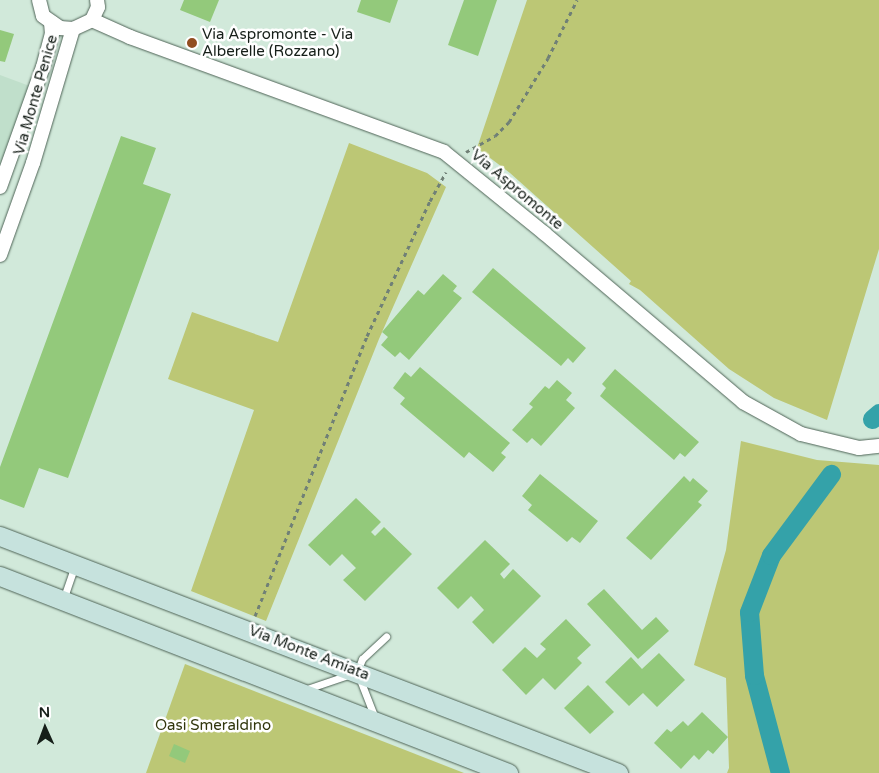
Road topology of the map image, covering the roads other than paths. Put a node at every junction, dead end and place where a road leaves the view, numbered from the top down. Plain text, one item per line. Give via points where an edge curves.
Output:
1 (39, 0) edge
2 (97, 0) edge
3 (92, 20) junction
4 (51, 22) junction
5 (73, 29) junction
6 (0, 187) edge
7 (0, 254) edge
8 (879, 446) edge
9 (0, 536) edge
10 (75, 564) junction
11 (0, 576) edge
12 (63, 600) junction
13 (386, 637) dead end
14 (357, 672) junction
15 (301, 691) junction
16 (376, 721) junction
17 (508, 773) edge
18 (618, 773) edge

1 - 4 street via 43,16
2 - 3 street via 98,7
3 - 5 street
3 - 8 street, Via Aspromonte via 130,37 444,152 743,402 801,434 859,448
4 - 5 street via 60,28
4 - 6 street, Via Monte Penice via 52,34 43,66
5 - 7 street, Via Monte Penice via 33,163
9 - 10 main road, Via Monte Amiata
10 - 12 lane
10 - 14 main road, Via Monte Amiata
11 - 12 main road
12 - 15 main road
13 - 14 lane via 362,659
14 - 15 lane
14 - 16 lane
14 - 18 main road, Via Monte Amiata
15 - 16 main road
16 - 17 main road

